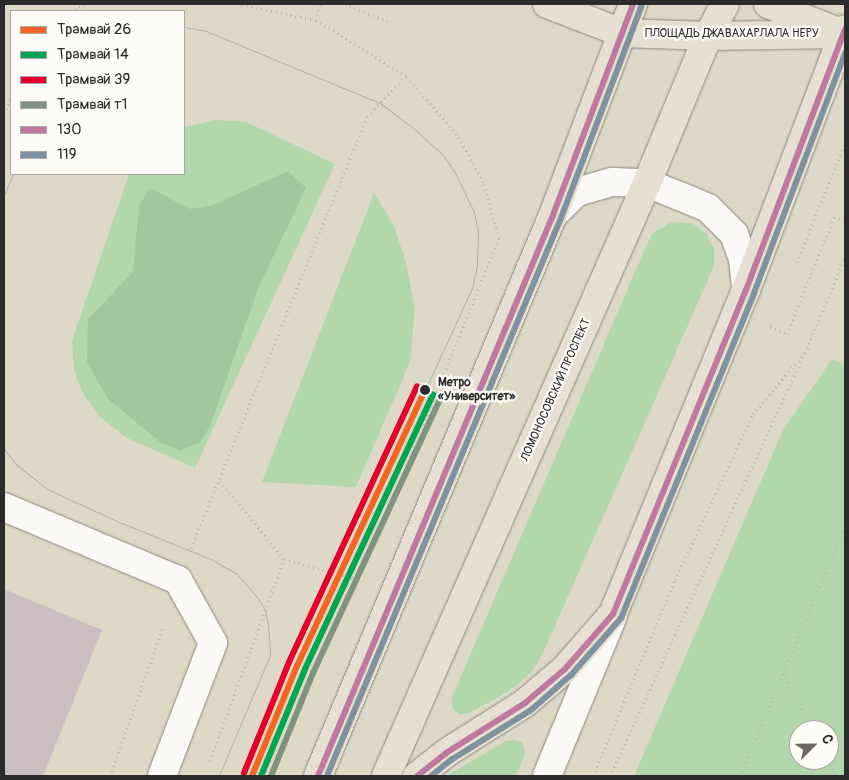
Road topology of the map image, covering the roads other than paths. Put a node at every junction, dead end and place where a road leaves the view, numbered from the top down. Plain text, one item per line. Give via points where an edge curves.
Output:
1 (548, 4) edge
2 (633, 4) edge
3 (725, 4) edge
4 (768, 4) edge
5 (622, 33) junction
6 (845, 33) edge
7 (708, 36) junction
8 (647, 183) junction
9 (553, 215) junction
10 (746, 290) junction
11 (4, 507) edge
12 (613, 614) junction
13 (162, 776) edge
14 (318, 776) edge
15 (386, 776) edge
16 (417, 776) edge
17 (547, 776) edge

1 - 5 main road, ПЛОЩАДЬ ДЖАВАХАРЛАЛА НЕРУ
2 - 5 main road
3 - 7 main road, ЛОМОНОСОВСКИЙ ПРОСПЕКТ
4 - 6 main road, ПЛОЩАДЬ ДЖАВАХАРЛАЛА НЕРУ
5 - 7 main road, ПЛОЩАДЬ ДЖАВАХАРЛАЛА НЕРУ
5 - 9 main road
6 - 7 main road, ПЛОЩАДЬ ДЖАВАХАРЛАЛА НЕРУ
6 - 10 main road
7 - 8 main road, ЛОМОНОСОВСКИЙ ПРОСПЕКТ
8 - 9 street via 613,182 577,192
8 - 10 street via 708,208 734,234 743,259
8 - 15 main road, ЛОМОНОСОВСКИЙ ПРОСПЕКТ
9 - 14 main road
10 - 12 main road
11 - 13 street via 178,580 213,643
12 - 16 main road via 565,669 525,703 446,753
12 - 17 street

